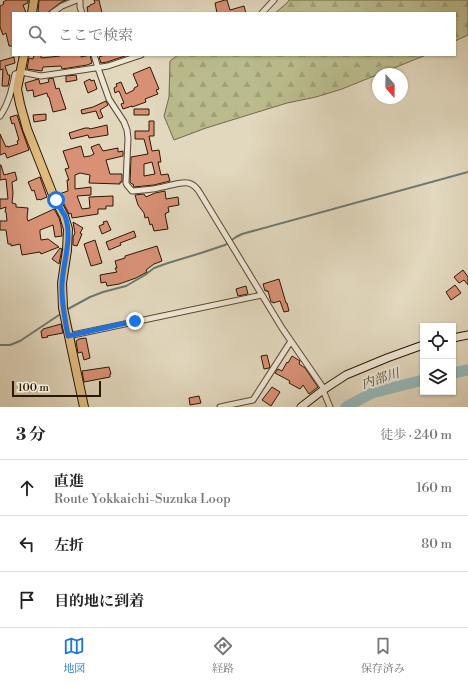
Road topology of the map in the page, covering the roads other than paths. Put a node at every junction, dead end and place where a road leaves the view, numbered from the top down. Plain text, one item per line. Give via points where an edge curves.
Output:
1 (34, 0) edge
2 (79, 0) edge
3 (274, 0) edge
4 (32, 12) edge
5 (53, 12) edge
6 (82, 12) edge
7 (263, 12) edge
8 (24, 56) edge
9 (94, 56) edge
10 (138, 56) edge
11 (98, 68) junction
12 (21, 72) junction
13 (0, 116) edge
14 (262, 295) junction
15 (468, 335) edge
16 (68, 336) junction
17 (456, 337) edge
18 (291, 341) junction
19 (420, 346) edge
20 (324, 390) junction
21 (84, 407) edge
22 (220, 407) edge
23 (301, 407) edge
24 (330, 407) edge

1 - 4 main road
2 - 5 street
2 - 6 street
3 - 7 street
8 - 12 main road
9 - 11 street
10 - 11 street
11 - 12 street via 41,76
11 - 14 street via 109,99 127,130 127,185 132,191 155,189 183,182 195,186
12 - 13 street via 15,74 8,103
12 - 16 main road via 17,89 27,129 68,228 62,283
14 - 16 street
14 - 18 street
15 - 17 main road
16 - 21 main road
18 - 20 street
18 - 22 street via 253,400
19 - 20 main road via 356,370
20 - 23 main road
20 - 24 street

